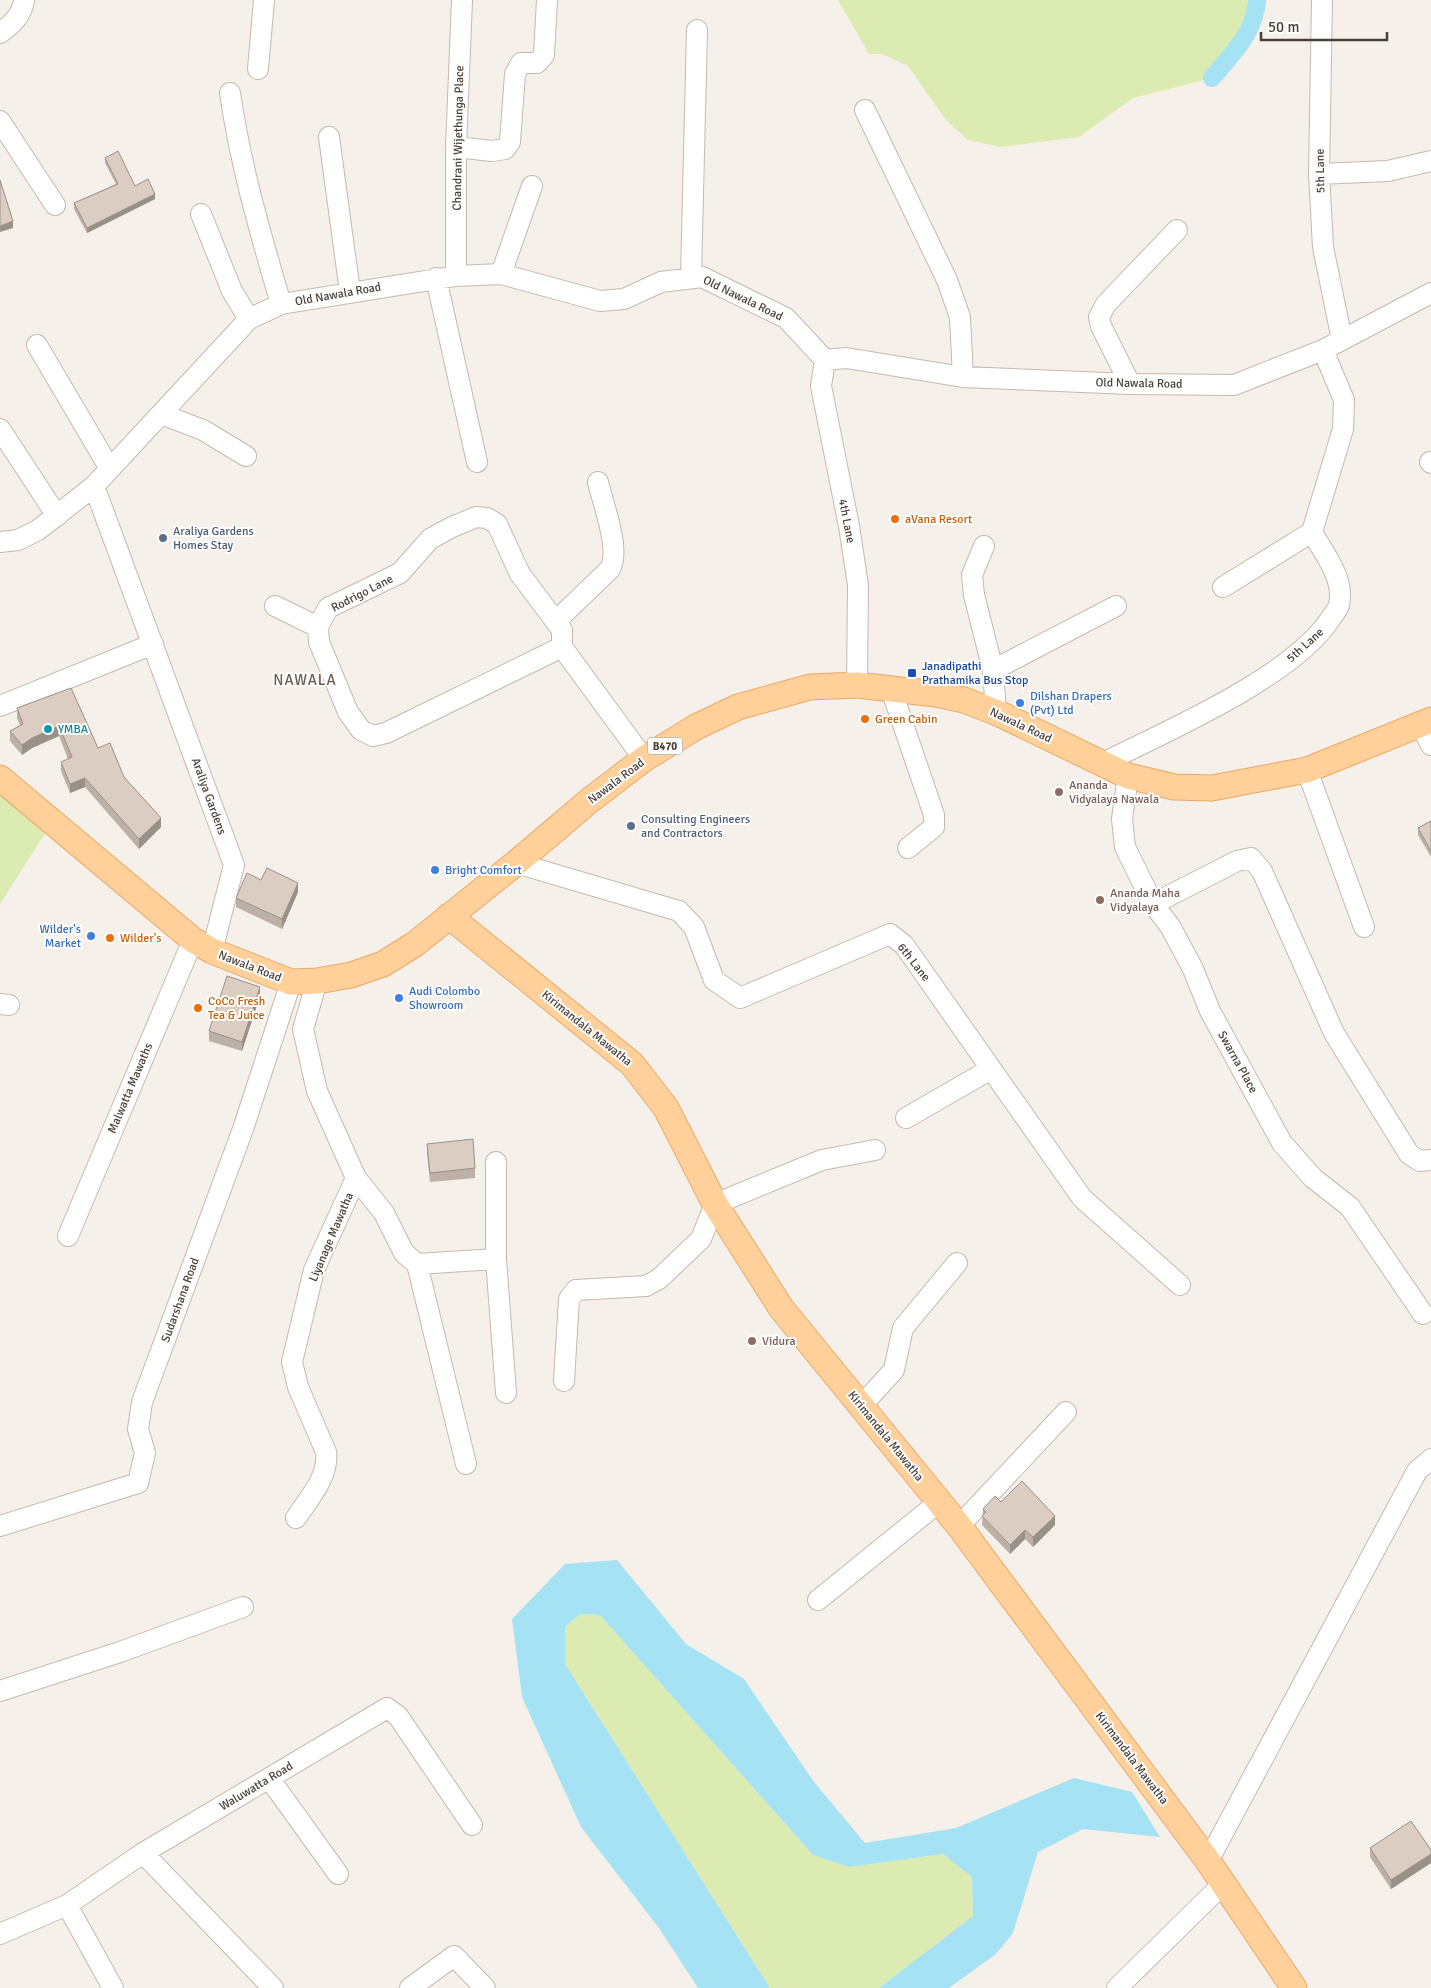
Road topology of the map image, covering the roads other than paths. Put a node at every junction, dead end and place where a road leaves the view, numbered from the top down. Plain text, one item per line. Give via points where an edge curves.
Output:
1 (24, 0) edge
2 (264, 0) edge
3 (462, 0) edge
4 (547, 0) edge
5 (1322, 0) edge
6 (697, 30) dead end
7 (0, 33) edge
8 (258, 69) dead end
9 (230, 93) dead end
10 (865, 110) dead end
11 (0, 121) edge
12 (329, 137) dead end
13 (456, 147) junction
14 (1431, 161) edge
15 (1319, 174) junction
16 (532, 186) dead end
17 (55, 205) dead end
18 (201, 214) dead end
19 (1177, 230) dead end
20 (501, 274) junction
21 (446, 277) junction
22 (691, 277) junction
23 (350, 292) junction
24 (1431, 293) edge
25 (281, 304) junction
26 (249, 319) junction
27 (1342, 340) junction
28 (37, 345) dead end
29 (1323, 350) junction
30 (826, 360) junction
31 (963, 377) junction
32 (1130, 384) junction
33 (161, 414) junction
34 (0, 429) edge
35 (246, 456) dead end
36 (477, 462) dead end
37 (110, 469) junction
38 (598, 482) dead end
39 (94, 486) junction
40 (57, 516) junction
41 (1312, 532) junction
42 (0, 542) edge
43 (984, 546) dead end
44 (1223, 587) dead end
45 (275, 606) dead end
46 (1116, 606) dead end
47 (556, 621) junction
48 (318, 627) junction
49 (153, 644) junction
50 (562, 647) junction
51 (993, 670) junction
52 (857, 685) junction
53 (891, 689) junction
54 (0, 706) edge
55 (996, 712) junction
56 (1427, 730) edge
57 (644, 759) junction
58 (1104, 763) junction
59 (1307, 770) junction
60 (1128, 776) junction
61 (0, 778) edge
62 (908, 848) dead end
63 (516, 863) junction
64 (1153, 904) junction
65 (449, 916) junction
66 (1364, 927) dead end
67 (202, 945) junction
68 (317, 981) junction
69 (292, 982) junction
70 (991, 1068) junction
71 (906, 1118) dead end
72 (875, 1150) dead end
73 (1431, 1160) edge
74 (496, 1162) dead end
75 (356, 1178) junction
76 (715, 1204) junction
77 (68, 1236) dead end
78 (496, 1259) junction
79 (957, 1263) dead end
80 (416, 1264) junction
81 (1180, 1285) dead end
82 (1423, 1314) dead end
83 (564, 1381) dead end
84 (506, 1393) dead end
85 (861, 1406) junction
86 (1066, 1412) dead end
87 (1431, 1459) edge
88 (466, 1464) dead end
89 (940, 1502) junction
90 (296, 1518) dead end
91 (0, 1526) edge
92 (959, 1526) junction
93 (818, 1600) dead end
94 (243, 1607) dead end
95 (0, 1691) edge
96 (269, 1778) junction
97 (472, 1825) dead end
98 (144, 1853) junction
99 (1208, 1861) junction
100 (338, 1874) dead end
101 (1224, 1883) junction
102 (67, 1905) junction
103 (0, 1934) edge
104 (112, 1988) edge
105 (273, 1988) edge
106 (410, 1988) edge
107 (485, 1988) edge
108 (1117, 1988) edge
109 (1294, 1988) edge

1 - 7 street via 23,9 14,23
2 - 8 street
3 - 13 street, Chandrani Wijethunga Place
4 - 13 street via 544,55 537,63 521,63 515,74 510,142 504,150
5 - 15 street, 5th Lane
6 - 22 street
9 - 25 street via 238,150 251,204
10 - 31 street via 947,280 960,316
11 - 17 street
12 - 23 street
13 - 21 street, Chandrani Wijethunga Place
14 - 15 street via 1388,172
15 - 27 street, 5th Lane via 1322,247
16 - 20 street
18 - 26 street via 232,291
19 - 32 street via 1106,304 1099,317 1100,326
20 - 21 street, Old Nawala Road
20 - 22 street, Old Nawala Road via 600,301 624,299 660,282
21 - 23 street, Old Nawala Road
21 - 36 street, Chandrani Wijethunga Place
22 - 30 street, Old Nawala Road via 702,277 786,318
23 - 25 street, Old Nawala Road
24 - 27 street, Old Nawala Road
25 - 26 street, Old Nawala Road
26 - 33 street, Old Nawala Road
27 - 29 street, Old Nawala Road
28 - 37 street
29 - 32 street, Old Nawala Road via 1234,385
29 - 41 street via 1344,400 1343,429
30 - 31 street, Old Nawala Road via 846,358
30 - 52 street, 4th Lane via 821,386 858,584
31 - 32 street, Old Nawala Road
33 - 35 street via 203,430
33 - 37 street, Old Nawala Road
34 - 40 street
37 - 39 street, Old Nawala Road
38 - 47 street via 614,547 614,562
39 - 40 street, Old Nawala Road
39 - 49 street, Araliya Gardens
40 - 42 street, Old Nawala Road via 18,540
41 - 44 street
41 - 58 street, 5th Lane via 1339,580 1339,605 1323,631 1266,676 1203,713
43 - 51 street via 972,575
45 - 48 street
46 - 51 street
47 - 48 street, Rodrigo Lane via 520,574 497,524 487,518 476,517 430,539 400,573 328,608
47 - 50 street, Rodrigo Lane via 562,630
48 - 50 street via 319,642 348,712 361,730 373,736 386,733
49 - 54 street
49 - 67 street, Araliya Gardens via 234,865
50 - 57 street, Rodrigo Lane
51 - 55 street
52 - 53 main road, Nawala Road / B470
52 - 57 main road, Nawala Road / B470 via 810,687 738,707 696,727
53 - 55 main road, Nawala Road / B470 via 955,698
53 - 62 street via 934,815 934,827
55 - 58 main road, Nawala Road / B470
56 - 59 main road, Nawala Road / B470
57 - 63 main road, Nawala Road / B470
58 - 60 main road, Nawala Road / B470
59 - 60 main road, Nawala Road / B470 via 1212,788 1174,786
59 - 66 street
60 - 64 street, Swarna Place via 1122,819 1125,847
61 - 67 main road, Nawala Road / B470
63 - 65 main road, Nawala Road / B470
63 - 70 street, 6th Lane via 679,911 694,927 714,980 740,998 890,934 904,944
64 - 73 street via 1237,861 1251,858 1262,871 1334,1033 1409,1154 1420,1161
64 - 82 street, Swarna Place via 1170,926 1193,969 1210,1011 1282,1143 1313,1178 1350,1207
65 - 68 main road, Nawala Road / B470 via 415,944 383,964 352,975
65 - 76 main road, Kirimandala Mawatha via 632,1064 666,1108
67 - 69 main road, Nawala Road / B470
67 - 77 street, Malwatta Mawaths
68 - 69 main road, Nawala Road / B470
68 - 75 street, Liyanage Mawatha via 304,1030 317,1091
69 - 91 street, Sudarshana Road via 243,1129 142,1402 138,1428 145,1454 138,1483
70 - 71 street
70 - 81 street, 6th Lane via 1082,1198
72 - 76 street via 822,1160
74 - 78 street
75 - 80 street via 384,1213 404,1253
75 - 90 street, Liyanage Mawatha via 314,1270 292,1362 298,1387 326,1452 327,1462 320,1480
76 - 83 street via 700,1239 659,1279 646,1286 576,1290 569,1299
76 - 85 main road, Kirimandala Mawatha via 781,1308
78 - 80 street
78 - 84 street
79 - 85 street via 903,1328 894,1370
80 - 88 street
85 - 89 main road, Kirimandala Mawatha
86 - 92 street
87 - 99 street via 1417,1471
89 - 92 main road, Kirimandala Mawatha
89 - 93 street
92 - 99 main road, Kirimandala Mawatha
94 - 95 street
96 - 97 street, Waluwatta Road via 387,1708 398,1716
96 - 98 street, Waluwatta Road
96 - 100 street
98 - 102 street, Waluwatta Road
98 - 105 street
99 - 101 main road, Kirimandala Mawatha
101 - 108 street
101 - 109 main road, Kirimandala Mawatha
102 - 103 street, Waluwatta Road
102 - 104 street
106 - 107 street via 454,1956

